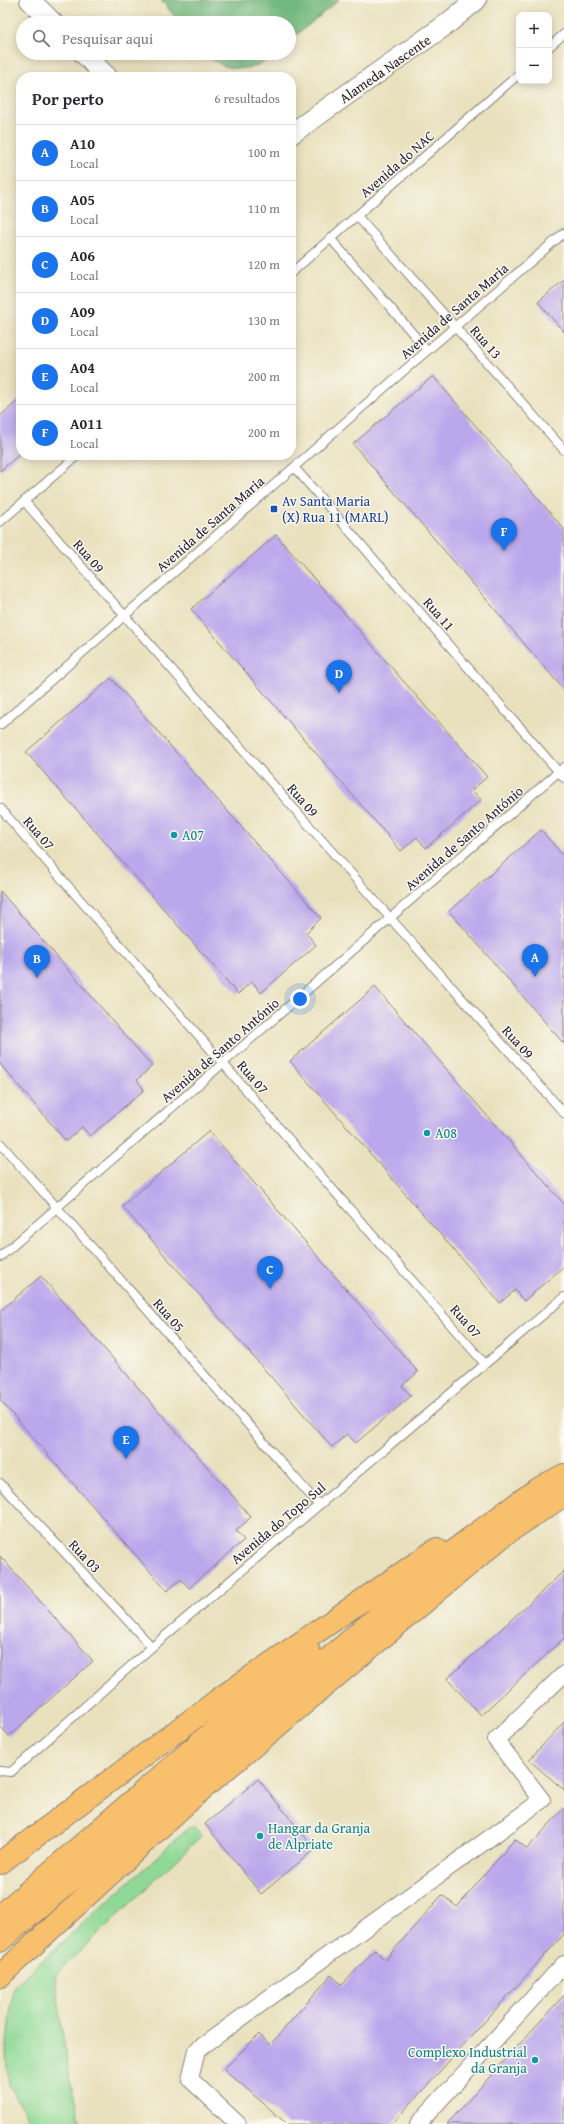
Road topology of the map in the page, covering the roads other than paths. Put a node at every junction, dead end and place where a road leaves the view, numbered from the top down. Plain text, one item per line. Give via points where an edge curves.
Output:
1 (30, 0) edge
2 (476, 0) edge
3 (46, 16) edge
4 (564, 34) edge
5 (552, 44) edge
6 (90, 60) edge
7 (102, 72) edge
8 (516, 77) edge
9 (296, 130) edge
10 (357, 216) junction
11 (564, 233) edge
12 (331, 239) junction
13 (296, 269) edge
14 (455, 326) junction
15 (427, 350) junction
16 (564, 450) edge
17 (72, 460) edge
18 (294, 467) junction
19 (24, 501) junction
20 (0, 522) edge
21 (123, 616) junction
22 (0, 725) edge
23 (562, 772) edge
24 (0, 808) edge
25 (391, 919) junction
26 (224, 1063) junction
27 (564, 1113) edge
28 (0, 1142) edge
29 (57, 1208) junction
30 (0, 1258) edge
31 (564, 1297) edge
32 (485, 1364) junction
33 (564, 1464) edge
34 (564, 1475) edge
35 (0, 1483) edge
36 (564, 1495) edge
37 (318, 1506) junction
38 (427, 1556) junction
39 (152, 1647) junction
40 (564, 1674) edge
41 (0, 1771) edge
42 (0, 1863) edge
43 (0, 1916) edge
44 (0, 1941) edge
45 (564, 1964) edge
46 (0, 1976) edge
47 (238, 2124) edge
48 (418, 2124) edge

1 - 3 street
2 - 9 street, Alameda Nascente via 447,24
4 - 5 lane
6 - 7 street
8 - 10 lane, Avenida do NAC
10 - 12 lane, Avenida do NAC
10 - 14 lane, Rua 13
11 - 14 lane, Avenida de Santa Maria
12 - 13 lane, Avenida do NAC
12 - 15 lane
14 - 15 lane, Avenida de Santa Maria
14 - 16 lane, Rua 13
15 - 18 lane, Avenida de Santa Maria
17 - 19 lane
18 - 21 lane, Avenida de Santa Maria
18 - 23 lane, Rua 11
19 - 20 lane
19 - 21 lane, Rua 09
21 - 22 lane, Avenida de Santa Maria
21 - 25 lane, Rua 09
23 - 25 lane, Avenida de Santo António
24 - 26 lane, Rua 07
25 - 26 lane, Avenida de Santo António
25 - 27 lane, Rua 09
26 - 29 lane, Avenida de Santo António
26 - 32 lane, Rua 07
28 - 29 lane, Rua 05
29 - 30 lane, Avenida de Santo António
29 - 37 lane, Rua 05
31 - 32 lane, Avenida do Topo Sul
32 - 37 lane, Avenida do Topo Sul
33 - 38 highway via 536,1479
34 - 44 highway via 536,1490 460,1545
35 - 39 lane, Rua 03
36 - 46 highway via 505,1534 194,1796
37 - 39 lane, Avenida do Topo Sul
38 - 42 highway via 222,1697
38 - 43 highway via 198,1744
39 - 41 lane, Avenida do Topo Sul via 11,1772
40 - 47 street via 496,1740 542,1800 197,2050 190,2079
45 - 48 street

